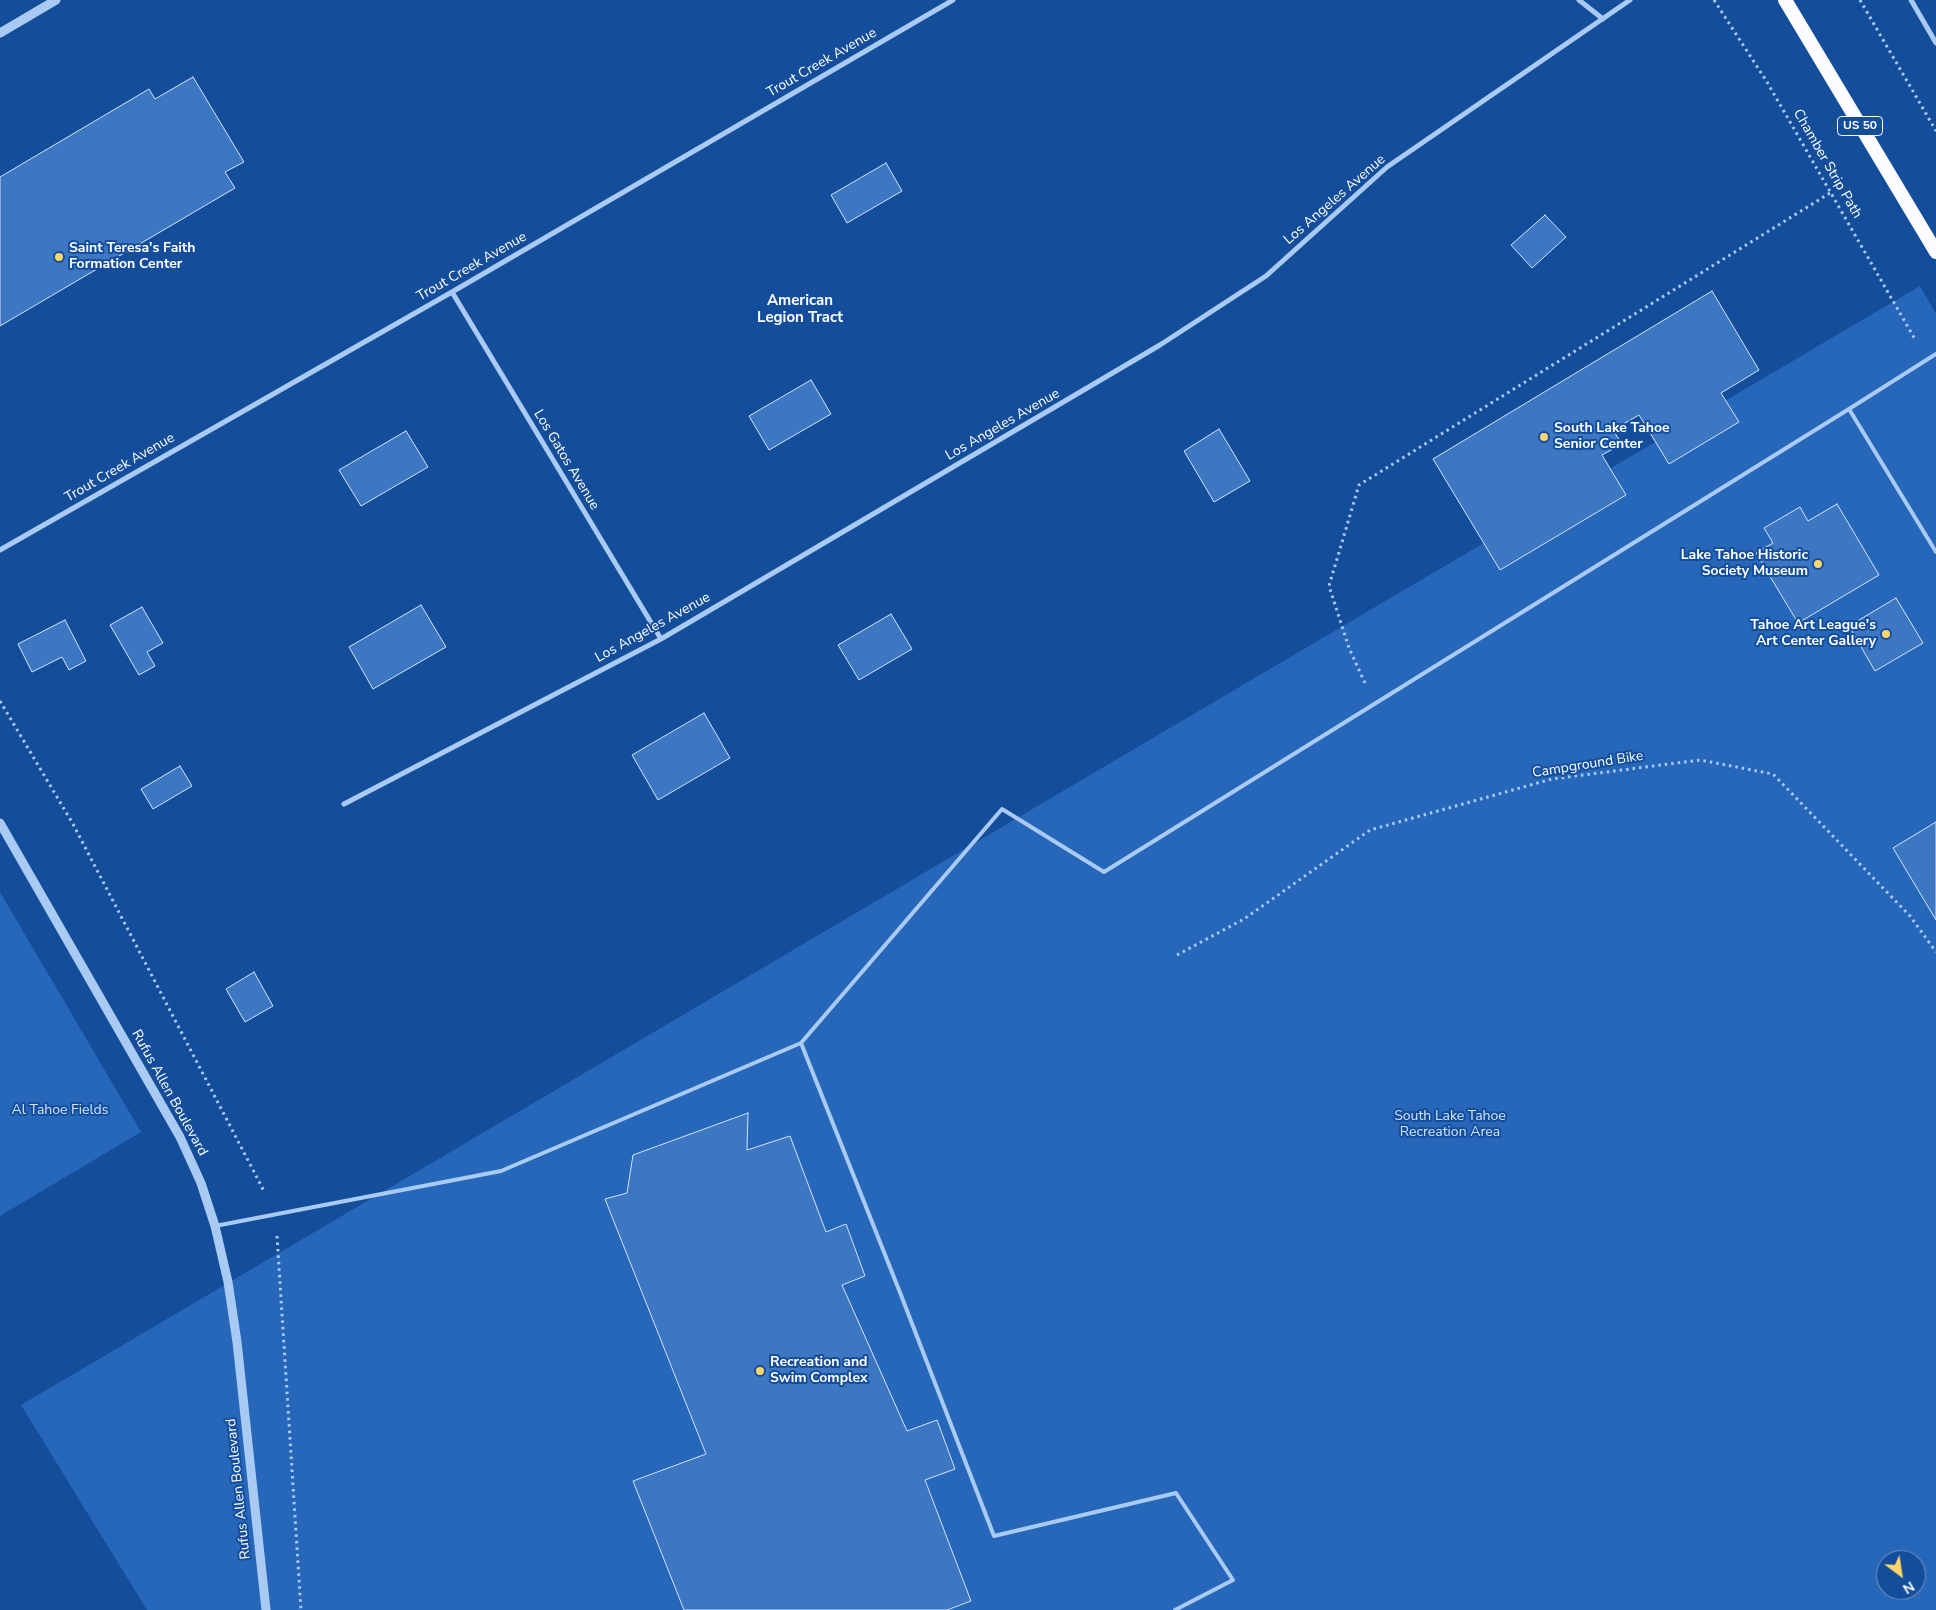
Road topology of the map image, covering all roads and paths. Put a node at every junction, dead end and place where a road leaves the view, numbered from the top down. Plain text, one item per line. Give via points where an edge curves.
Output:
1 (56, 0) edge
2 (953, 0) edge
3 (1579, 0) edge
4 (1630, 0) edge
5 (1714, 0) edge
6 (1785, 0) edge
7 (1860, 0) edge
8 (1911, 0) edge
9 (1603, 19) junction
10 (0, 33) edge
11 (1936, 43) edge
12 (1936, 132) edge
13 (1830, 193) junction
14 (1936, 252) edge
15 (452, 292) junction
16 (1916, 342) dead end
17 (1936, 354) edge
18 (1850, 409) junction
19 (0, 550) edge
20 (1936, 552) edge
21 (661, 639) junction
22 (1375, 704) junction
23 (344, 804) dead end
24 (0, 823) edge
25 (1936, 952) edge
26 (1177, 955) dead end
27 (801, 1043) junction
28 (215, 1226) junction
29 (266, 1610) edge
30 (1175, 1610) edge

1 - 10 street
2 - 15 street, Trout Creek Avenue
3 - 9 street
4 - 9 street, Los Angeles Avenue
5 - 13 path, Chamber Strip Path via 1767,82
6 - 14 highway, US 50
7 - 12 path
8 - 11 street
9 - 21 street, Los Angeles Avenue via 1387,167 1266,276 1160,345
13 - 16 path, Chamber Strip Path
13 - 22 path via 1359,485 1329,586 1349,648
15 - 19 street, Trout Creek Avenue
15 - 21 street, Los Gatos Avenue
17 - 18 lane
18 - 20 lane
18 - 22 lane
21 - 23 street, Los Angeles Avenue
22 - 27 lane via 1104,872 1002,809
24 - 28 street, Rufus Allen Boulevard via 180,1137 201,1183
25 - 26 path, Campground Bike via 1910,916 1773,774 1700,760 1552,779 1370,830 1244,919
27 - 28 lane via 500,1171
27 - 30 lane via 994,1536 1176,1493 1232,1580
28 - 29 street, Rufus Allen Boulevard via 237,1342

